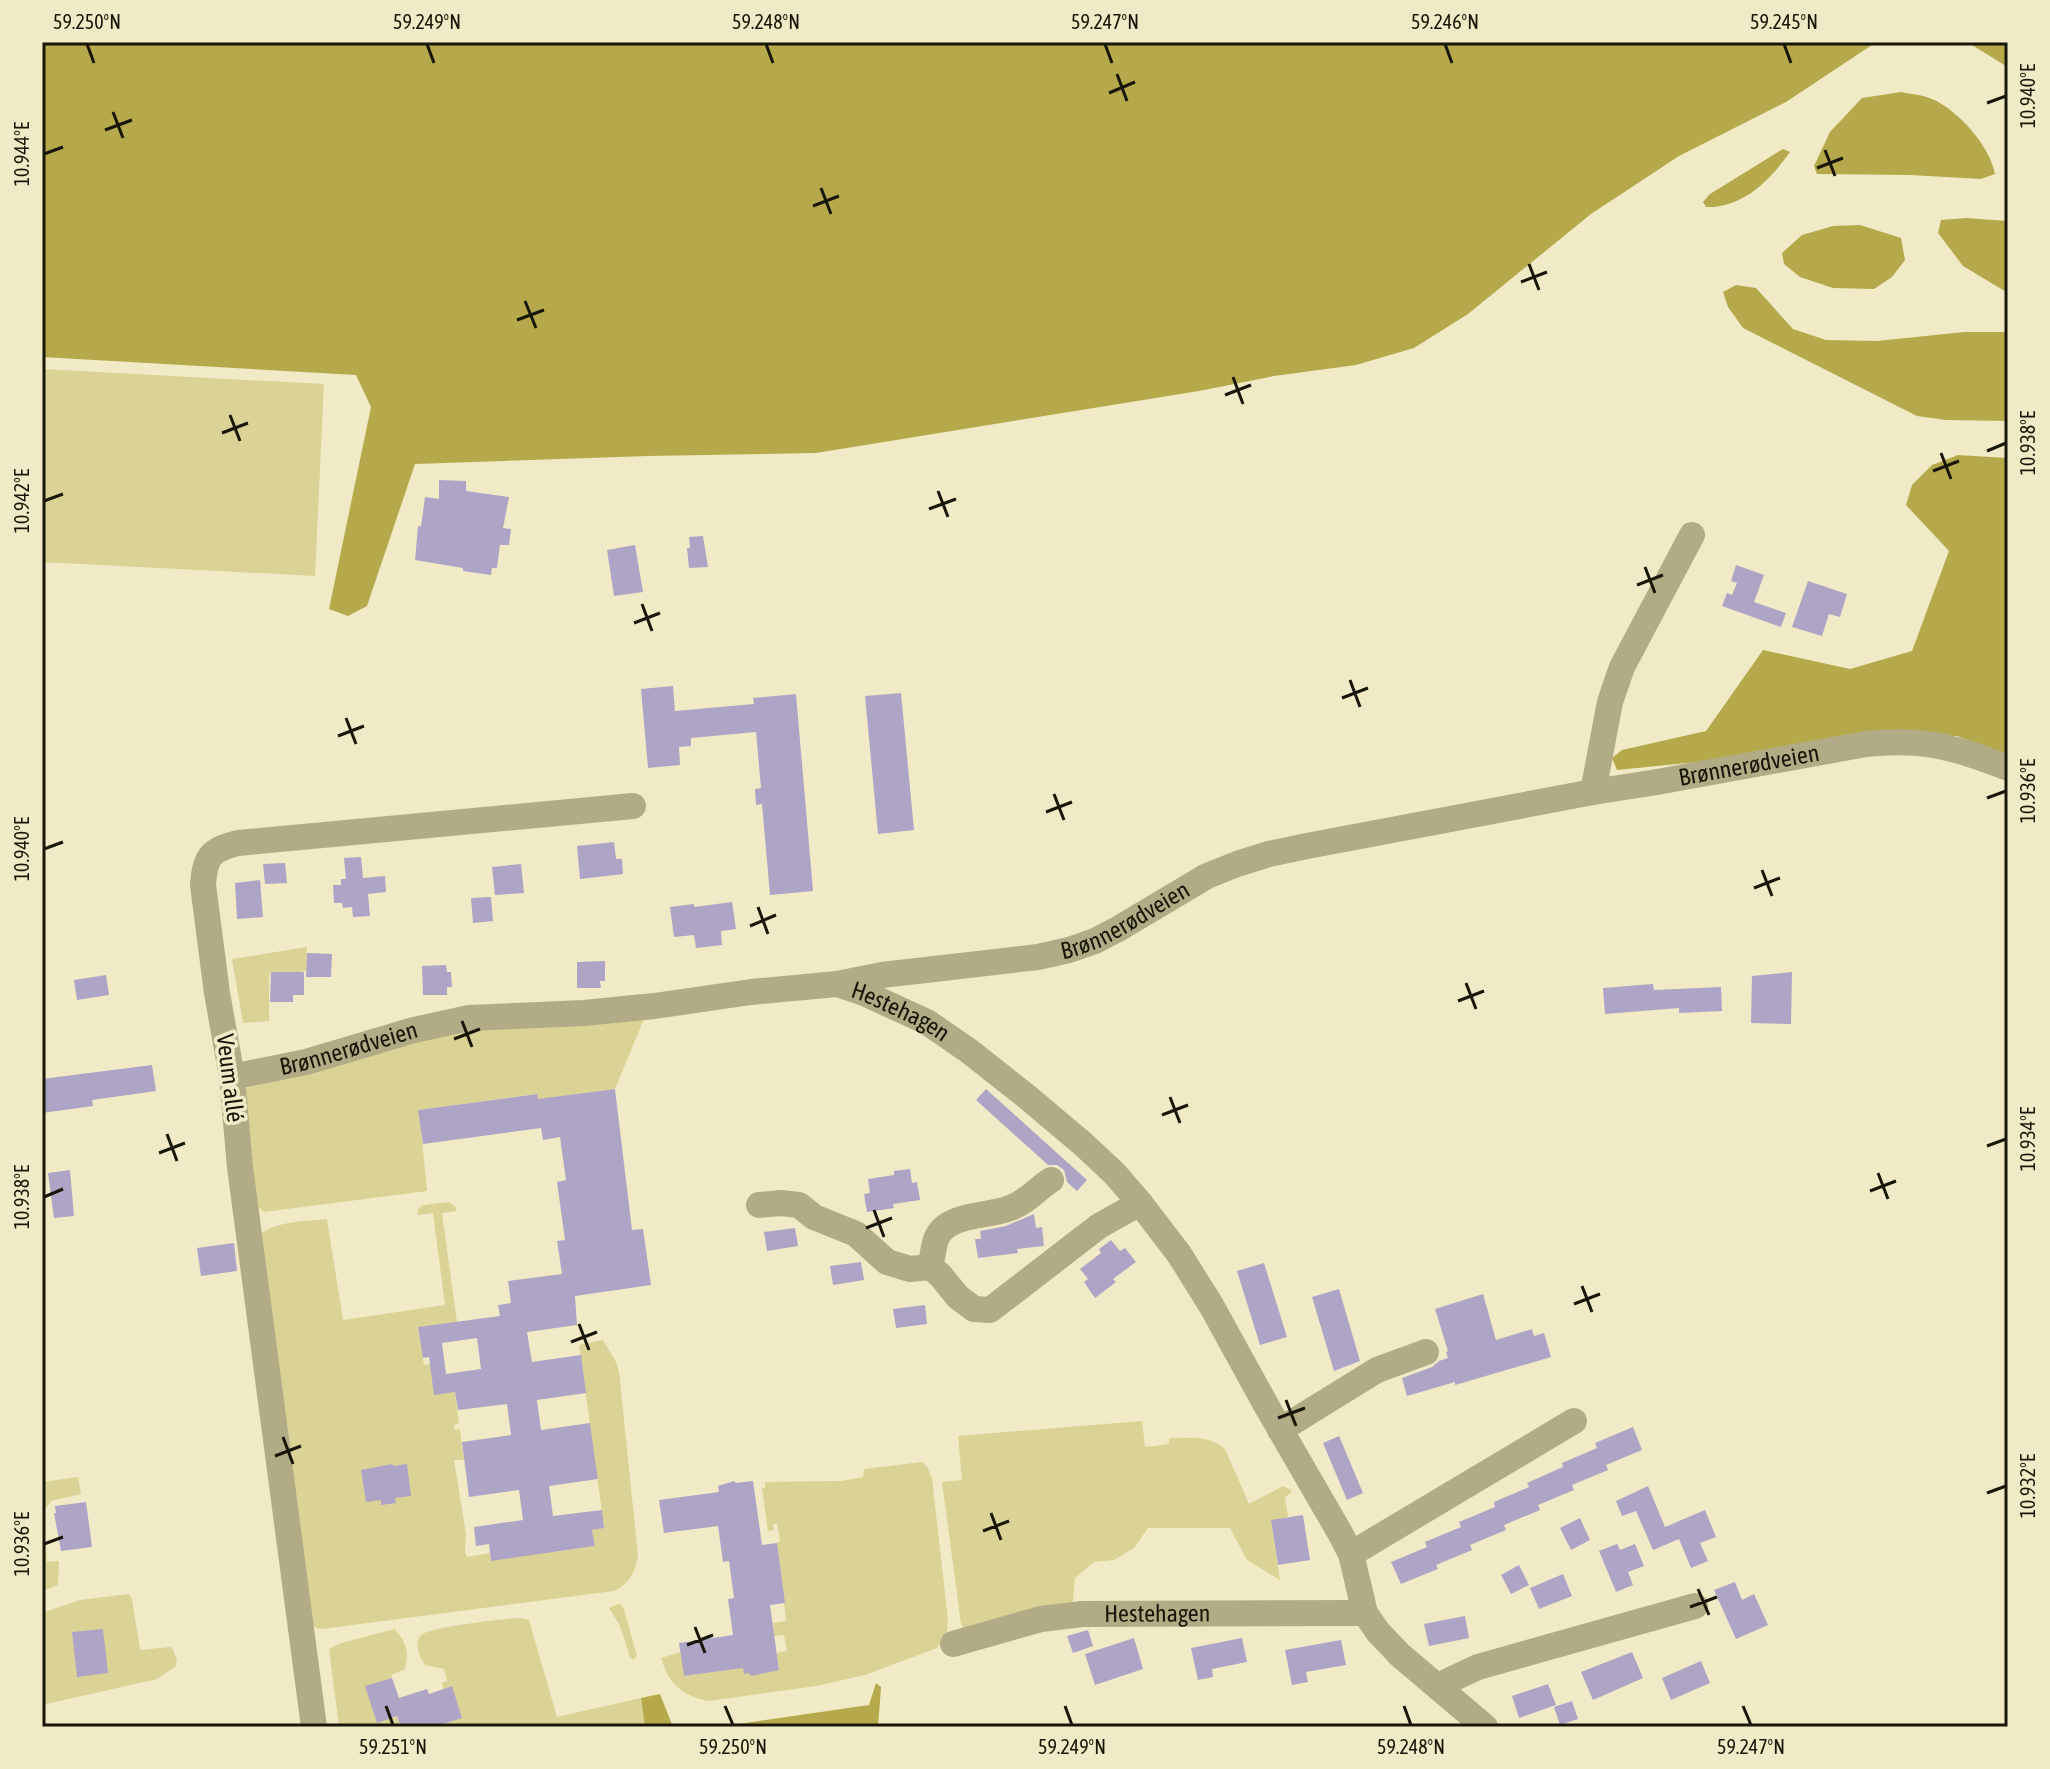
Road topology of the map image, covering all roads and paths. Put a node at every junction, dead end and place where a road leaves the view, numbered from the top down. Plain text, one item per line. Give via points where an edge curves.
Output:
1 (1692, 535) dead end
2 (2008, 768) edge
3 (1593, 792) junction
4 (633, 806) dead end
5 (837, 984) junction
6 (232, 1077) junction
7 (1051, 1180) dead end
8 (1140, 1203) junction
9 (759, 1205) dead end
10 (930, 1267) junction
11 (1426, 1352) dead end
12 (1574, 1421) dead end
13 (1280, 1430) junction
14 (1351, 1554) junction
15 (1695, 1606) dead end
16 (1365, 1613) junction
17 (953, 1644) dead end
18 (1439, 1688) junction
19 (314, 1727) edge
20 (1485, 1727) edge

1 - 3 street via 1622,667
2 - 3 street, Brønnerødveien via 1942,746 1891,742
3 - 5 street, Brønnerødveien via 1237,864 1069,950
4 - 6 street, Veum allé via 219,848 204,867 203,885
5 - 6 street, Brønnerødveien via 584,1013 469,1018
5 - 8 street, Hestehagen via 927,1022 969,1051 1083,1144
6 - 19 street, Veum allé
7 - 10 street via 1014,1207 948,1223 937,1236
8 - 10 street via 1099,1226 990,1310 974,1309
8 - 13 street, Hestehagen via 1195,1279
9 - 10 street via 799,1205 856,1234 887,1262 910,1269
11 - 13 street via 1377,1370
12 - 14 street
13 - 14 street, Hestehagen
14 - 16 street, Hestehagen
15 - 18 street via 1478,1667
16 - 17 street, Hestehagen via 1082,1614 1041,1619
16 - 18 street, Hestehagen via 1378,1632
18 - 20 street, Hestehagen

